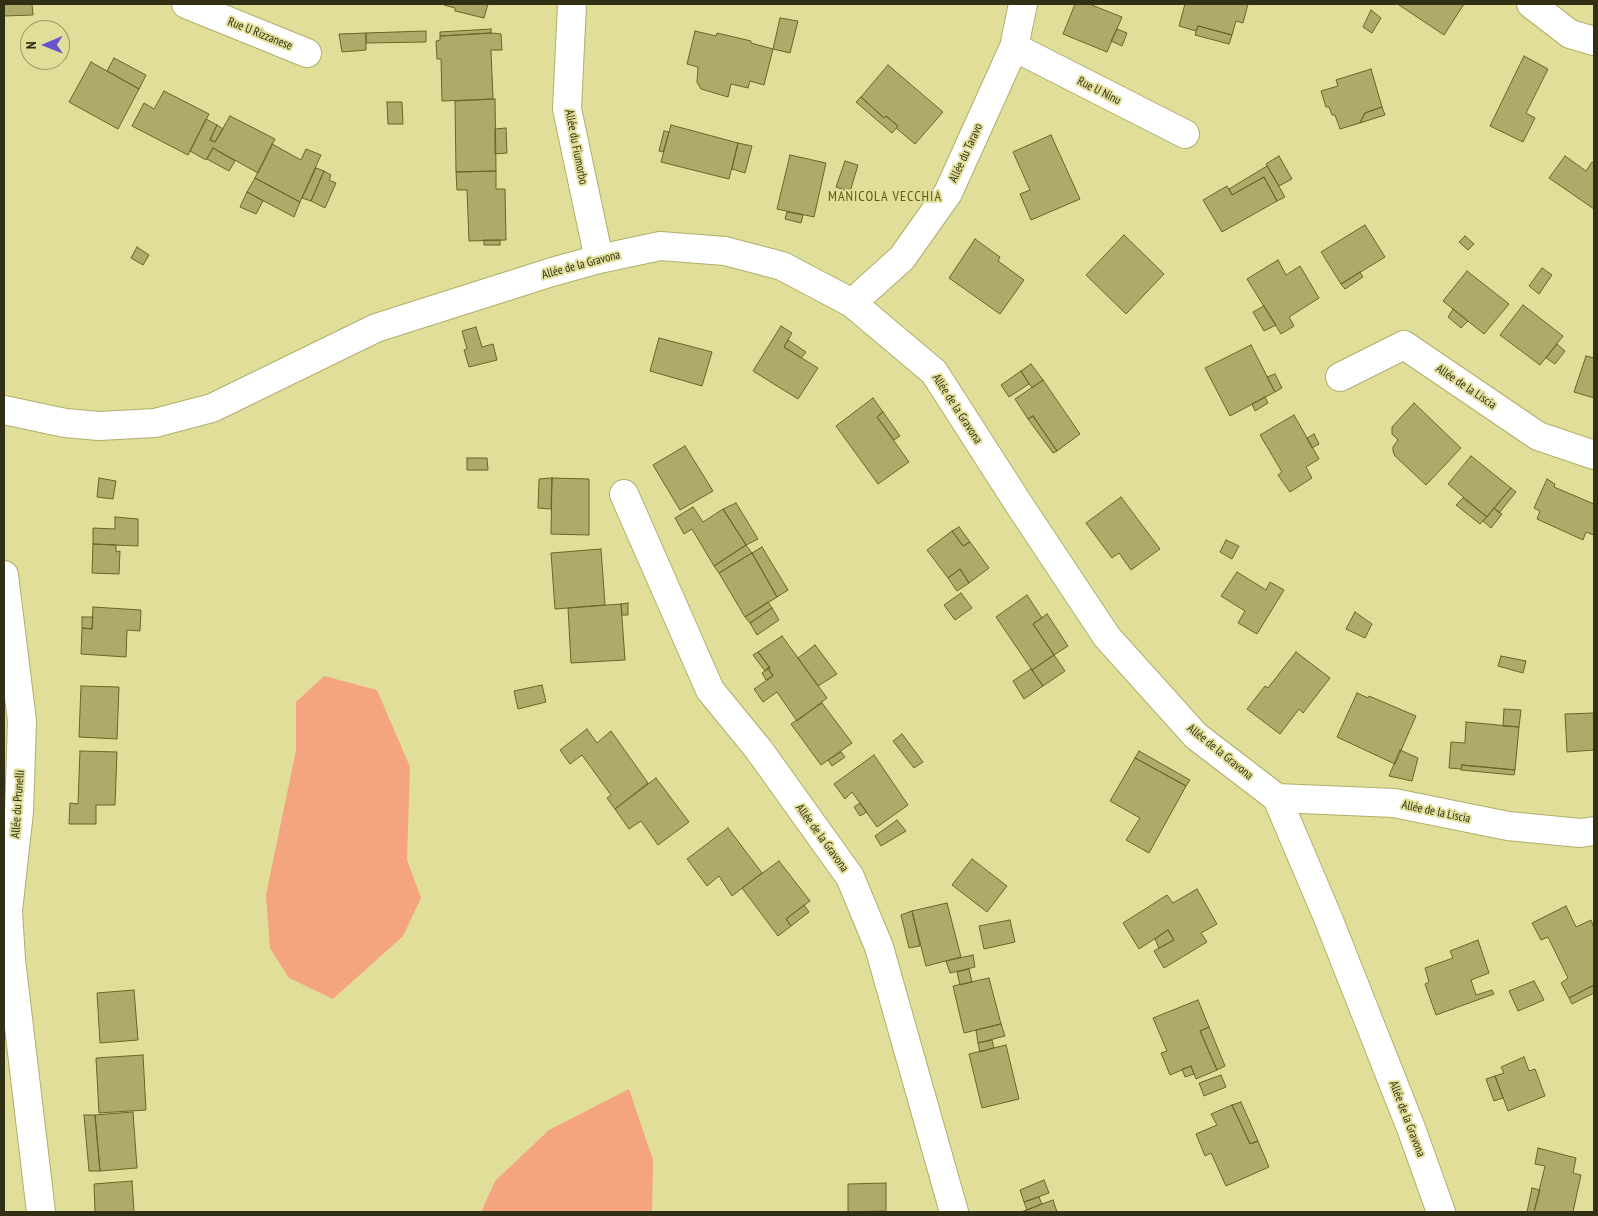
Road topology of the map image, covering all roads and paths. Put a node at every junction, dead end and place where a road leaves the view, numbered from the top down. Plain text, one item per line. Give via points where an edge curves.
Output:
1 (186, 4) edge
2 (572, 4) edge
3 (1023, 4) edge
4 (1531, 4) edge
5 (1594, 41) edge
6 (1014, 47) junction
7 (308, 53) dead end
8 (1185, 134) dead end
9 (599, 259) junction
10 (852, 303) junction
11 (1340, 377) dead end
12 (4, 410) edge
13 (1594, 455) edge
14 (624, 494) dead end
15 (4, 575) edge
16 (1277, 798) junction
17 (1594, 831) edge
18 (41, 1212) edge
19 (954, 1212) edge
20 (1441, 1212) edge

1 - 7 street, Rue U Rizzanese
2 - 9 street, Allée du Fiumorbo via 567,109
3 - 6 street, Allée du Taravo
4 - 5 street via 1570,34
6 - 8 street, Rue U Ninu
6 - 10 street, Allée du Taravo via 948,193 902,258
9 - 10 street, Allée de la Gravona via 660,246 725,251 782,266
9 - 12 street, Allée de la Gravona via 376,328 212,408 155,423 100,426 66,423
10 - 16 street, Allée de la Gravona via 934,372 1107,638 1196,736
11 - 13 street, Allée de la Liscia via 1404,345 1538,436
14 - 19 street, Allée de la Gravona via 710,690 759,750 850,877 879,947
15 - 18 street, Allée du Prunelli via 22,720 19,812 8,911
16 - 17 street, Allée de la Liscia via 1394,803 1508,826 1580,833
16 - 20 street, Allée de la Gravona via 1328,918

